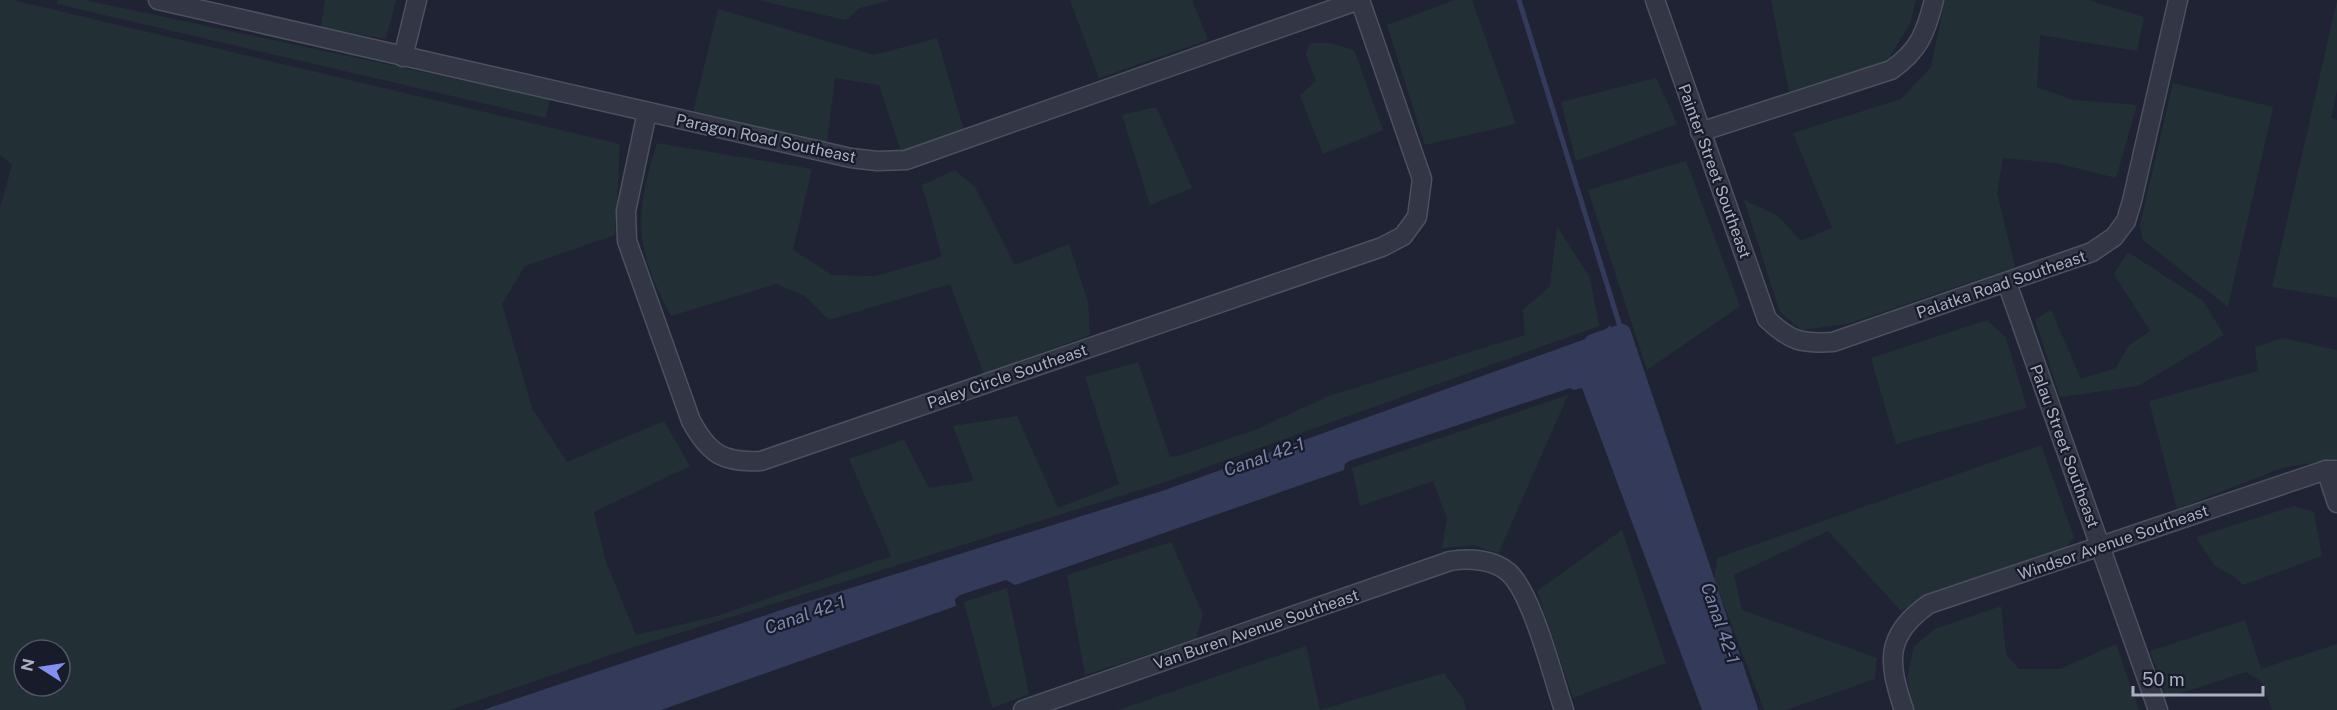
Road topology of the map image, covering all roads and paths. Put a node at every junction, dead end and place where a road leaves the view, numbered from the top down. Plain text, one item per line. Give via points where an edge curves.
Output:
1 (158, 0) edge
2 (417, 0) edge
3 (1359, 0) edge
4 (1655, 0) edge
5 (1934, 0) edge
6 (2178, 0) edge
7 (403, 57) junction
8 (647, 112) junction
9 (1700, 132) junction
10 (2007, 283) junction
11 (1785, 336) joint
12 (2331, 470) edge
13 (2337, 503) edge
14 (2100, 545) junction
15 (1023, 710) edge
16 (1564, 710) edge
17 (1904, 710) edge
18 (2158, 710) edge

1 - 7 street, Paragon Road Southeast
2 - 7 street
3 - 8 street, Paragon Road Southeast via 906,160 851,158
3 - 8 street, Paley Circle Southeast via 1422,179 1417,217 1403,236 1382,248 761,461 738,462 722,457 703,443 691,421 627,242 626,211
4 - 9 street, Painter Street Southeast
5 - 9 street via 1922,39 1911,57 1891,70
6 - 10 street, Palatka Road Southeast via 2126,221 2114,237 2092,252
7 - 8 street, Paragon Road Southeast
9 - 11 street, Painter Street Southeast via 1767,319
10 - 11 street, Palatka Road Southeast via 1833,342 1808,344
10 - 14 street, Palau Street Southeast
12 - 13 street
12 - 14 street, Windsor Avenue Southeast
14 - 17 street, Windsor Avenue Southeast via 1929,604 1910,617 1899,632 1893,655 1895,683
14 - 18 street, Palau Street Southeast
15 - 16 street, Van Buren Avenue Southeast via 1468,558 1508,571 1523,592

